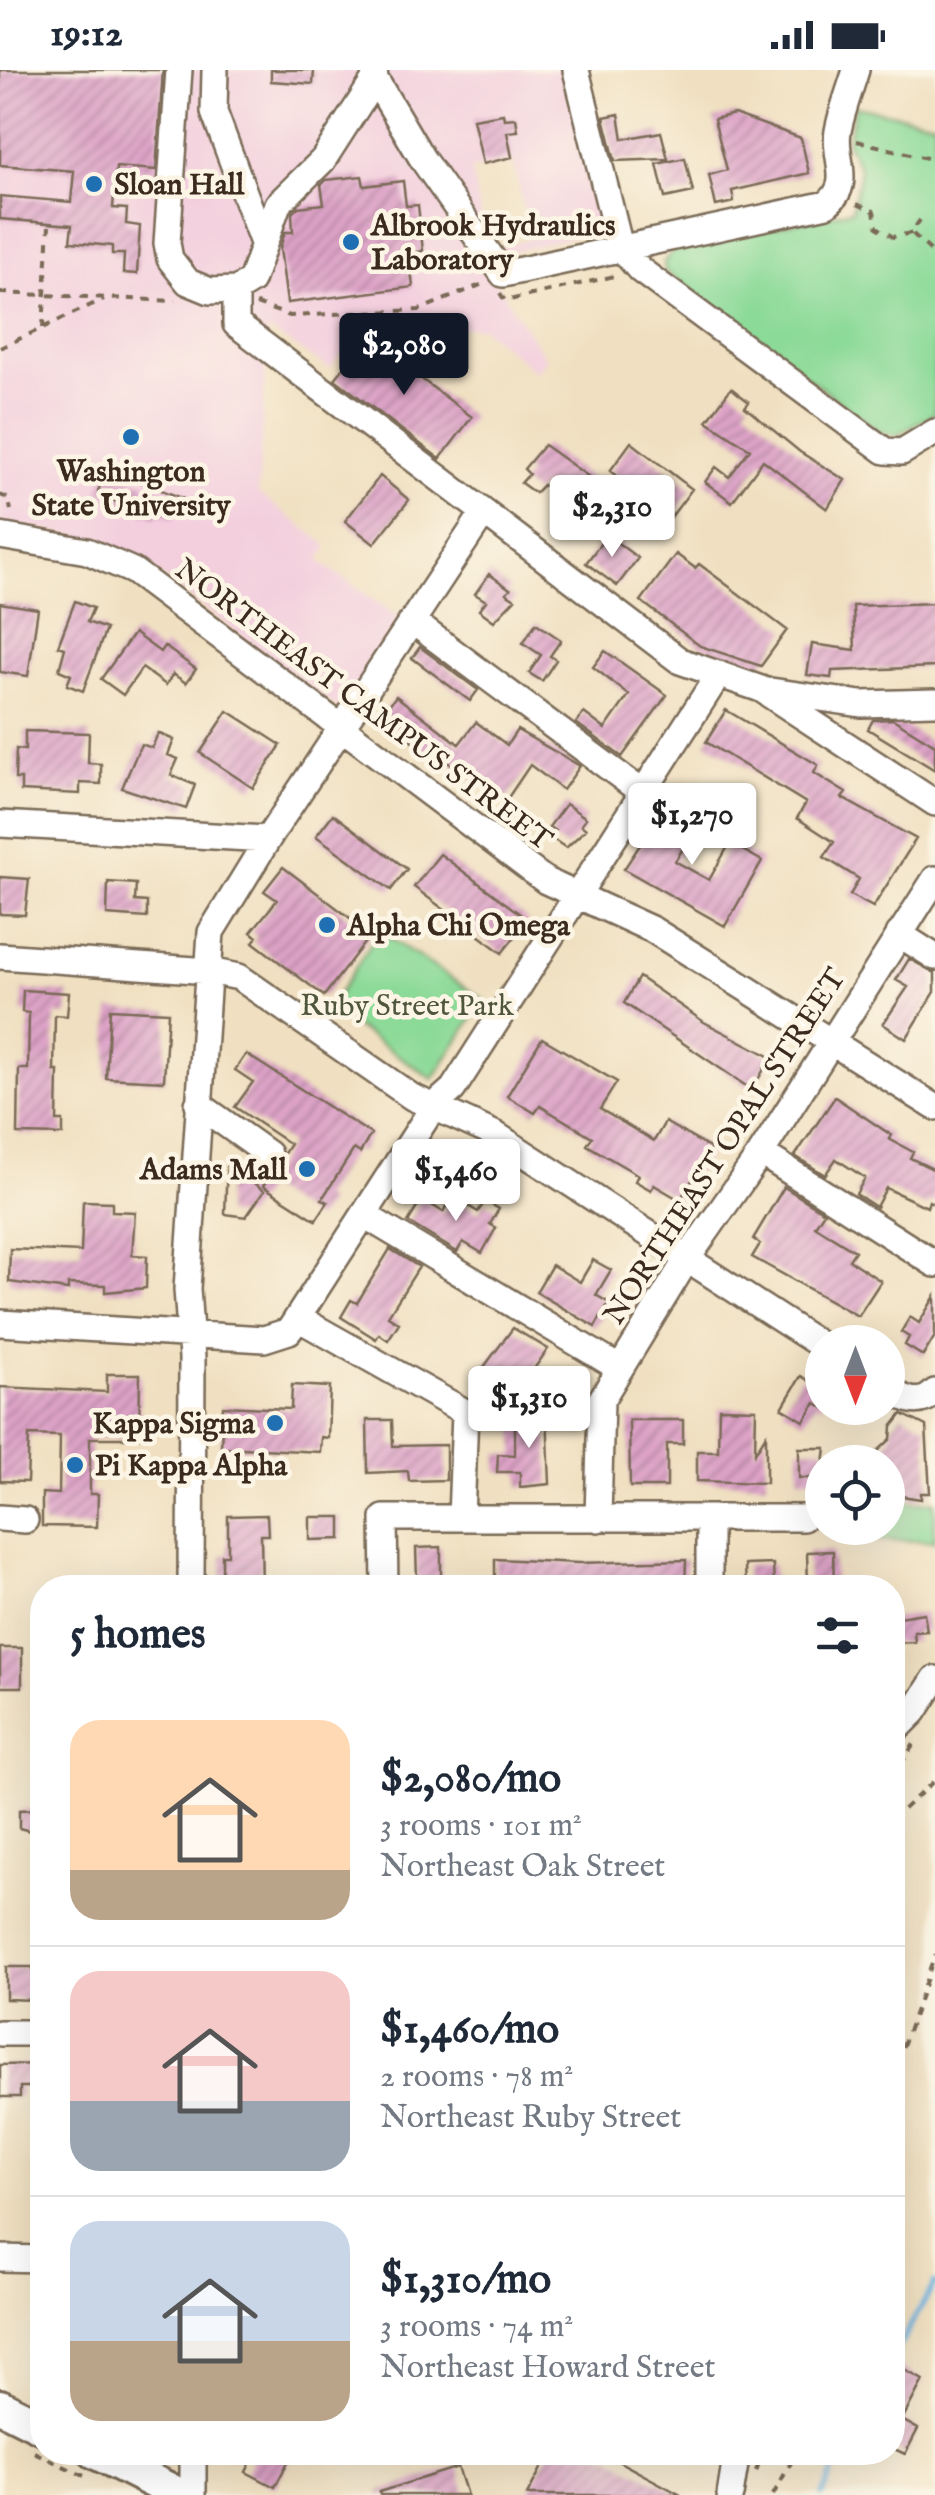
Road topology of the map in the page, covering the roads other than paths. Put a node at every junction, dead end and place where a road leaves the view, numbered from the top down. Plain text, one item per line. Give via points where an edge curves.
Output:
1 (179, 70) edge
2 (215, 70) edge
3 (576, 70) edge
4 (856, 70) edge
5 (375, 75) edge
6 (263, 243) junction
7 (620, 248) junction
8 (236, 306) junction
9 (935, 432) edge
10 (483, 514) junction
11 (0, 536) edge
12 (412, 621) junction
13 (718, 674) junction
14 (761, 689) junction
15 (935, 702) edge
16 (861, 704) junction
17 (341, 727) junction
18 (851, 748) junction
19 (643, 792) junction
20 (935, 803) edge
21 (0, 824) edge
22 (267, 840) junction
23 (935, 879) edge
24 (578, 896) junction
25 (899, 934) junction
26 (0, 956) edge
27 (935, 957) edge
28 (209, 970) junction
29 (832, 1042) junction
30 (198, 1104) junction
31 (434, 1106) junction
32 (935, 1107) edge
33 (761, 1153) junction
34 (268, 1154) dead end
35 (364, 1215) junction
36 (687, 1259) junction
37 (935, 1264) edge
38 (298, 1318) junction
39 (0, 1322) edge
40 (186, 1333) junction
41 (805, 1335) edge
42 (619, 1368) junction
43 (934, 1394) edge
44 (905, 1399) edge
45 (461, 1518) junction
46 (709, 1518) junction
47 (803, 1518) dead end
48 (598, 1519) junction
49 (191, 1575) edge
50 (385, 1575) edge
51 (709, 1575) edge
52 (935, 1679) edge
53 (905, 1721) edge
54 (0, 2033) edge
55 (30, 2033) edge
56 (0, 2258) edge
57 (30, 2259) edge
58 (0, 2406) edge
59 (30, 2435) edge
60 (92, 2465) edge
61 (193, 2465) edge
62 (736, 2465) edge
63 (180, 2495) edge
64 (193, 2495) edge
65 (730, 2495) edge

1 - 8 street via 170,259 180,276
2 - 6 street via 214,112
3 - 7 street
4 - 7 street via 838,132 842,180 827,204
5 - 6 street via 323,160 278,204
5 - 7 street via 497,277
6 - 8 street via 255,276
7 - 9 street via 730,340 885,451 902,452
8 - 10 street
10 - 12 street
10 - 13 street via 680,661
11 - 17 street, NORTHEAST CAMPUS STREET via 87,552 133,571
12 - 17 street
12 - 19 street
13 - 14 street
13 - 19 street
14 - 16 street
14 - 18 street
15 - 16 street
16 - 18 street via 850,728
17 - 22 street
17 - 24 street, NORTHEAST CAMPUS STREET via 546,881
18 - 20 street
19 - 24 street
21 - 22 street
22 - 28 street via 211,932
23 - 25 street, NORTHEAST OPAL STREET
24 - 29 street, NORTHEAST CAMPUS STREET via 654,930
24 - 31 street via 453,1090
25 - 27 street
25 - 29 street, NORTHEAST OPAL STREET
26 - 28 street
28 - 30 street
28 - 31 street via 238,977
29 - 32 street, NORTHEAST CAMPUS STREET
29 - 33 street, NORTHEAST OPAL STREET
30 - 34 street
30 - 40 street
31 - 35 street
31 - 36 street via 496,1135
33 - 36 street, NORTHEAST OPAL STREET
33 - 37 street
35 - 38 street
35 - 42 street
36 - 41 street
36 - 42 street, NORTHEAST OPAL STREET
38 - 40 street via 290,1331 264,1340
38 - 45 street via 465,1412
39 - 40 street
40 - 49 street via 192,1358
42 - 48 street, NORTHEAST OPAL STREET via 598,1417
43 - 44 street
45 - 48 street
45 - 50 street via 384,1518
46 - 47 street
46 - 48 street
46 - 51 street
52 - 53 street
54 - 55 street
56 - 57 street
58 - 59 main road
60 - 63 main road
61 - 64 street
62 - 65 street

